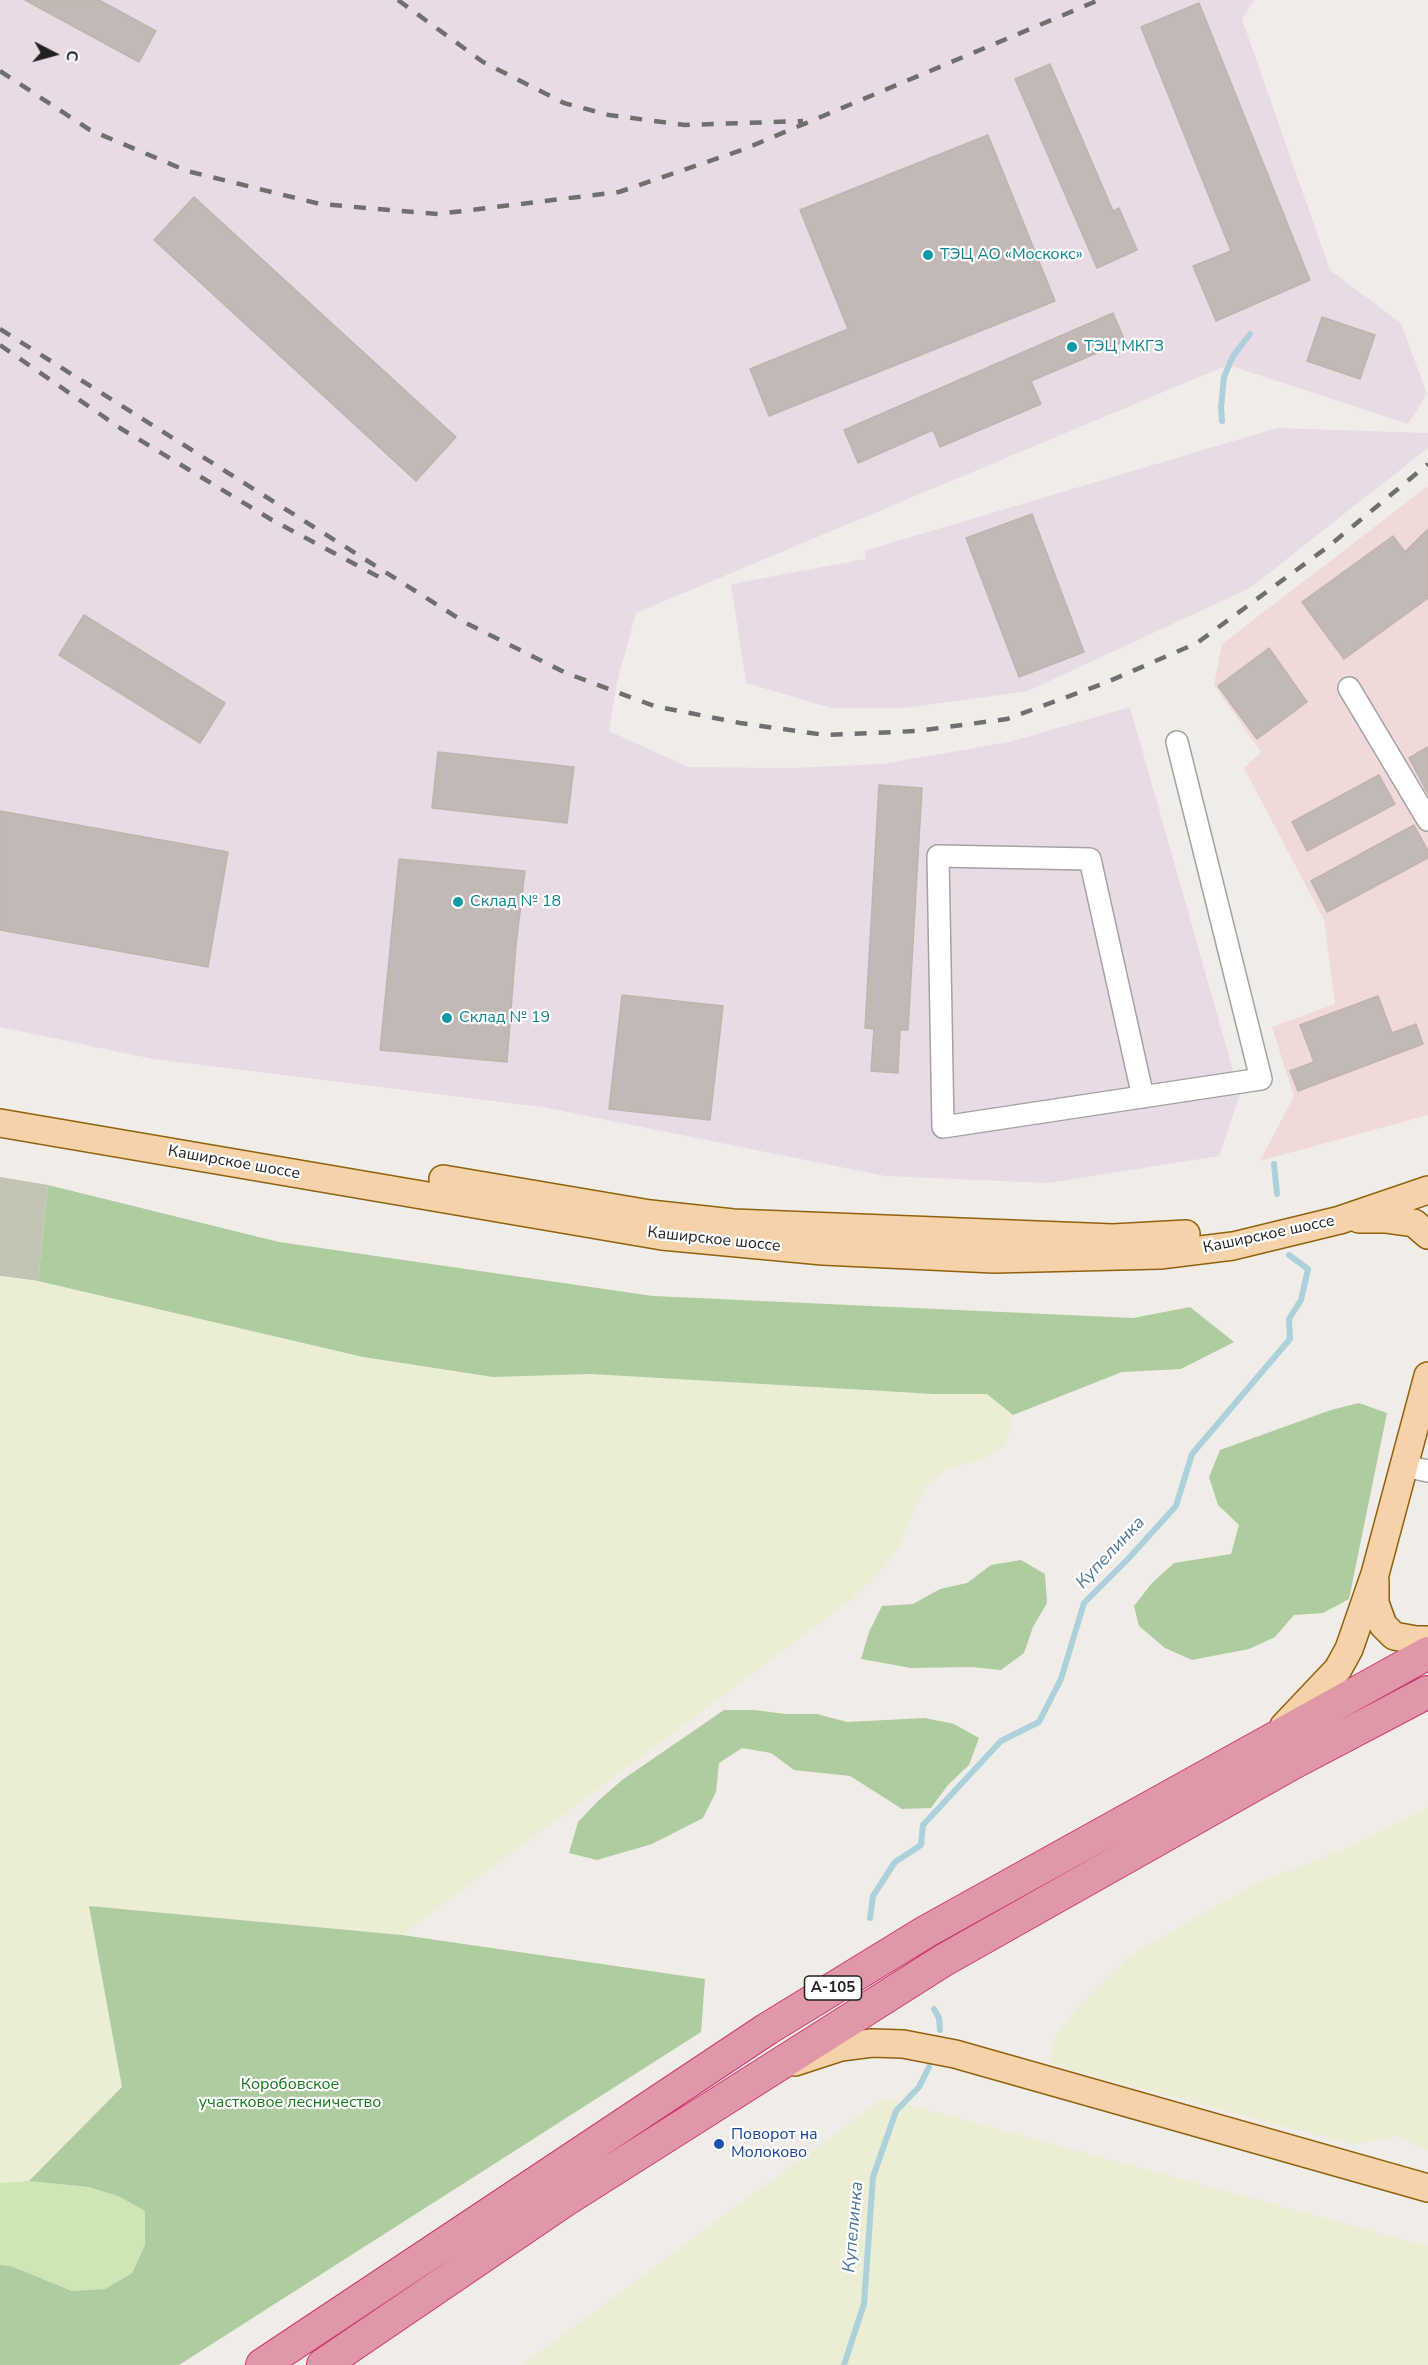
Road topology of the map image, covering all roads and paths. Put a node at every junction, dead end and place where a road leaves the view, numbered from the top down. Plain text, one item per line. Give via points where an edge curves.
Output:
1 (1349, 688) dead end
2 (1177, 742) dead end
3 (1428, 820) edge
4 (1143, 1097) junction
5 (0, 1104) edge
6 (0, 1123) edge
7 (1428, 1172) edge
8 (1428, 1190) edge
9 (1340, 1220) junction
10 (1428, 1235) edge
11 (1428, 1377) edge
12 (1424, 1406) edge
13 (1420, 1440) edge
14 (1416, 1468) edge
15 (1376, 1574) junction
16 (1428, 1640) edge
17 (1428, 1653) edge
18 (1428, 1692) edge
19 (1272, 1738) junction
20 (762, 2073) junction
21 (1428, 2188) edge
22 (262, 2365) edge
23 (323, 2365) edge

1 - 3 lane
2 - 4 lane via 1261,1079
4 - 4 lane via 943,1127 938,856 1090,859
5 - 7 main road, Каширское шоссе via 650,1214 734,1224 1113,1238 1170,1236 1269,1221 1364,1196
6 - 9 main road, Каширское шоссе via 662,1236 823,1251 994,1259 1121,1257 1233,1246
8 - 9 main road, Каширское шоссе
9 - 10 main road via 1414,1223
11 - 12 main road
12 - 13 main road
13 - 14 main road
14 - 15 main road
15 - 16 main road via 1375,1604 1383,1625 1394,1636
15 - 19 main road via 1338,1669
17 - 19 highway, А-105
18 - 20 highway, А-105 via 1293,1763 944,1960
19 - 22 highway, А-105 via 927,1930 777,2023
20 - 21 main road via 841,2047 903,2044 955,2054
20 - 23 highway, А-105 via 564,2201

